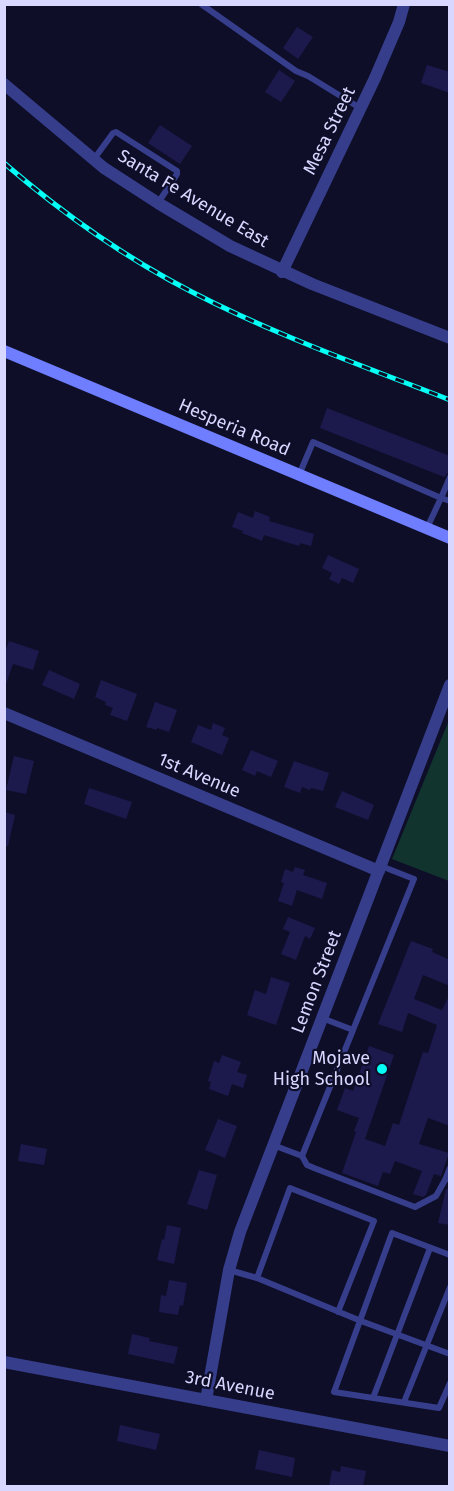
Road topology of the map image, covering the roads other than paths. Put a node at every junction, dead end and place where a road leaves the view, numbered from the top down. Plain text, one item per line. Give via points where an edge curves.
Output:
1 (201, 4) edge
2 (404, 4) edge
3 (4, 84) edge
4 (360, 109) junction
5 (94, 159) junction
6 (158, 203) junction
7 (282, 272) junction
8 (450, 338) edge
9 (4, 351) edge
10 (299, 475) junction
11 (450, 477) edge
12 (441, 498) junction
13 (450, 501) edge
14 (426, 529) junction
15 (450, 538) edge
16 (450, 685) edge
17 (4, 713) edge
18 (380, 868) junction
19 (322, 1018) junction
20 (353, 1030) junction
21 (273, 1145) junction
22 (302, 1156) junction
23 (450, 1168) edge
24 (447, 1179) edge
25 (430, 1248) junction
26 (450, 1255) edge
27 (229, 1270) junction
28 (257, 1278) junction
29 (450, 1287) edge
30 (338, 1312) junction
31 (361, 1321) junction
32 (398, 1335) junction
33 (427, 1345) junction
34 (450, 1354) edge
35 (4, 1362) edge
36 (450, 1383) edge
37 (373, 1398) junction
38 (206, 1400) junction
39 (404, 1402) junction
40 (450, 1446) edge

1 - 4 lane via 296,71
2 - 4 street, Mesa Street
3 - 5 street, Santa Fe Avenue East
4 - 7 street, Mesa Street
5 - 6 street, Santa Fe Avenue East
5 - 6 lane via 116,132 177,171
6 - 7 street, Santa Fe Avenue East
7 - 8 street, Santa Fe Avenue East
9 - 10 main road, Hesperia Road
10 - 12 lane via 313,442
10 - 14 main road, Hesperia Road
11 - 12 lane
12 - 13 lane
12 - 14 lane
14 - 15 main road, Hesperia Road
16 - 18 street, Lemon Street
17 - 18 street, 1st Avenue
18 - 19 street, Lemon Street
18 - 20 lane via 414,879
19 - 20 lane
19 - 21 street, Lemon Street
20 - 22 lane
21 - 22 lane
21 - 27 street, Lemon Street
22 - 24 lane via 307,1165 415,1207 436,1196
23 - 24 lane
25 - 26 lane
25 - 31 lane via 392,1233
25 - 32 lane
27 - 28 lane
27 - 38 street, Lemon Street
28 - 30 lane
28 - 30 lane via 290,1188 374,1221
29 - 33 lane
30 - 31 lane
31 - 32 lane
31 - 37 lane via 334,1392
32 - 33 lane
32 - 37 lane
33 - 34 lane
33 - 39 lane
35 - 38 street, 3rd Avenue
36 - 39 lane via 439,1408
37 - 39 lane
38 - 40 street, 3rd Avenue

